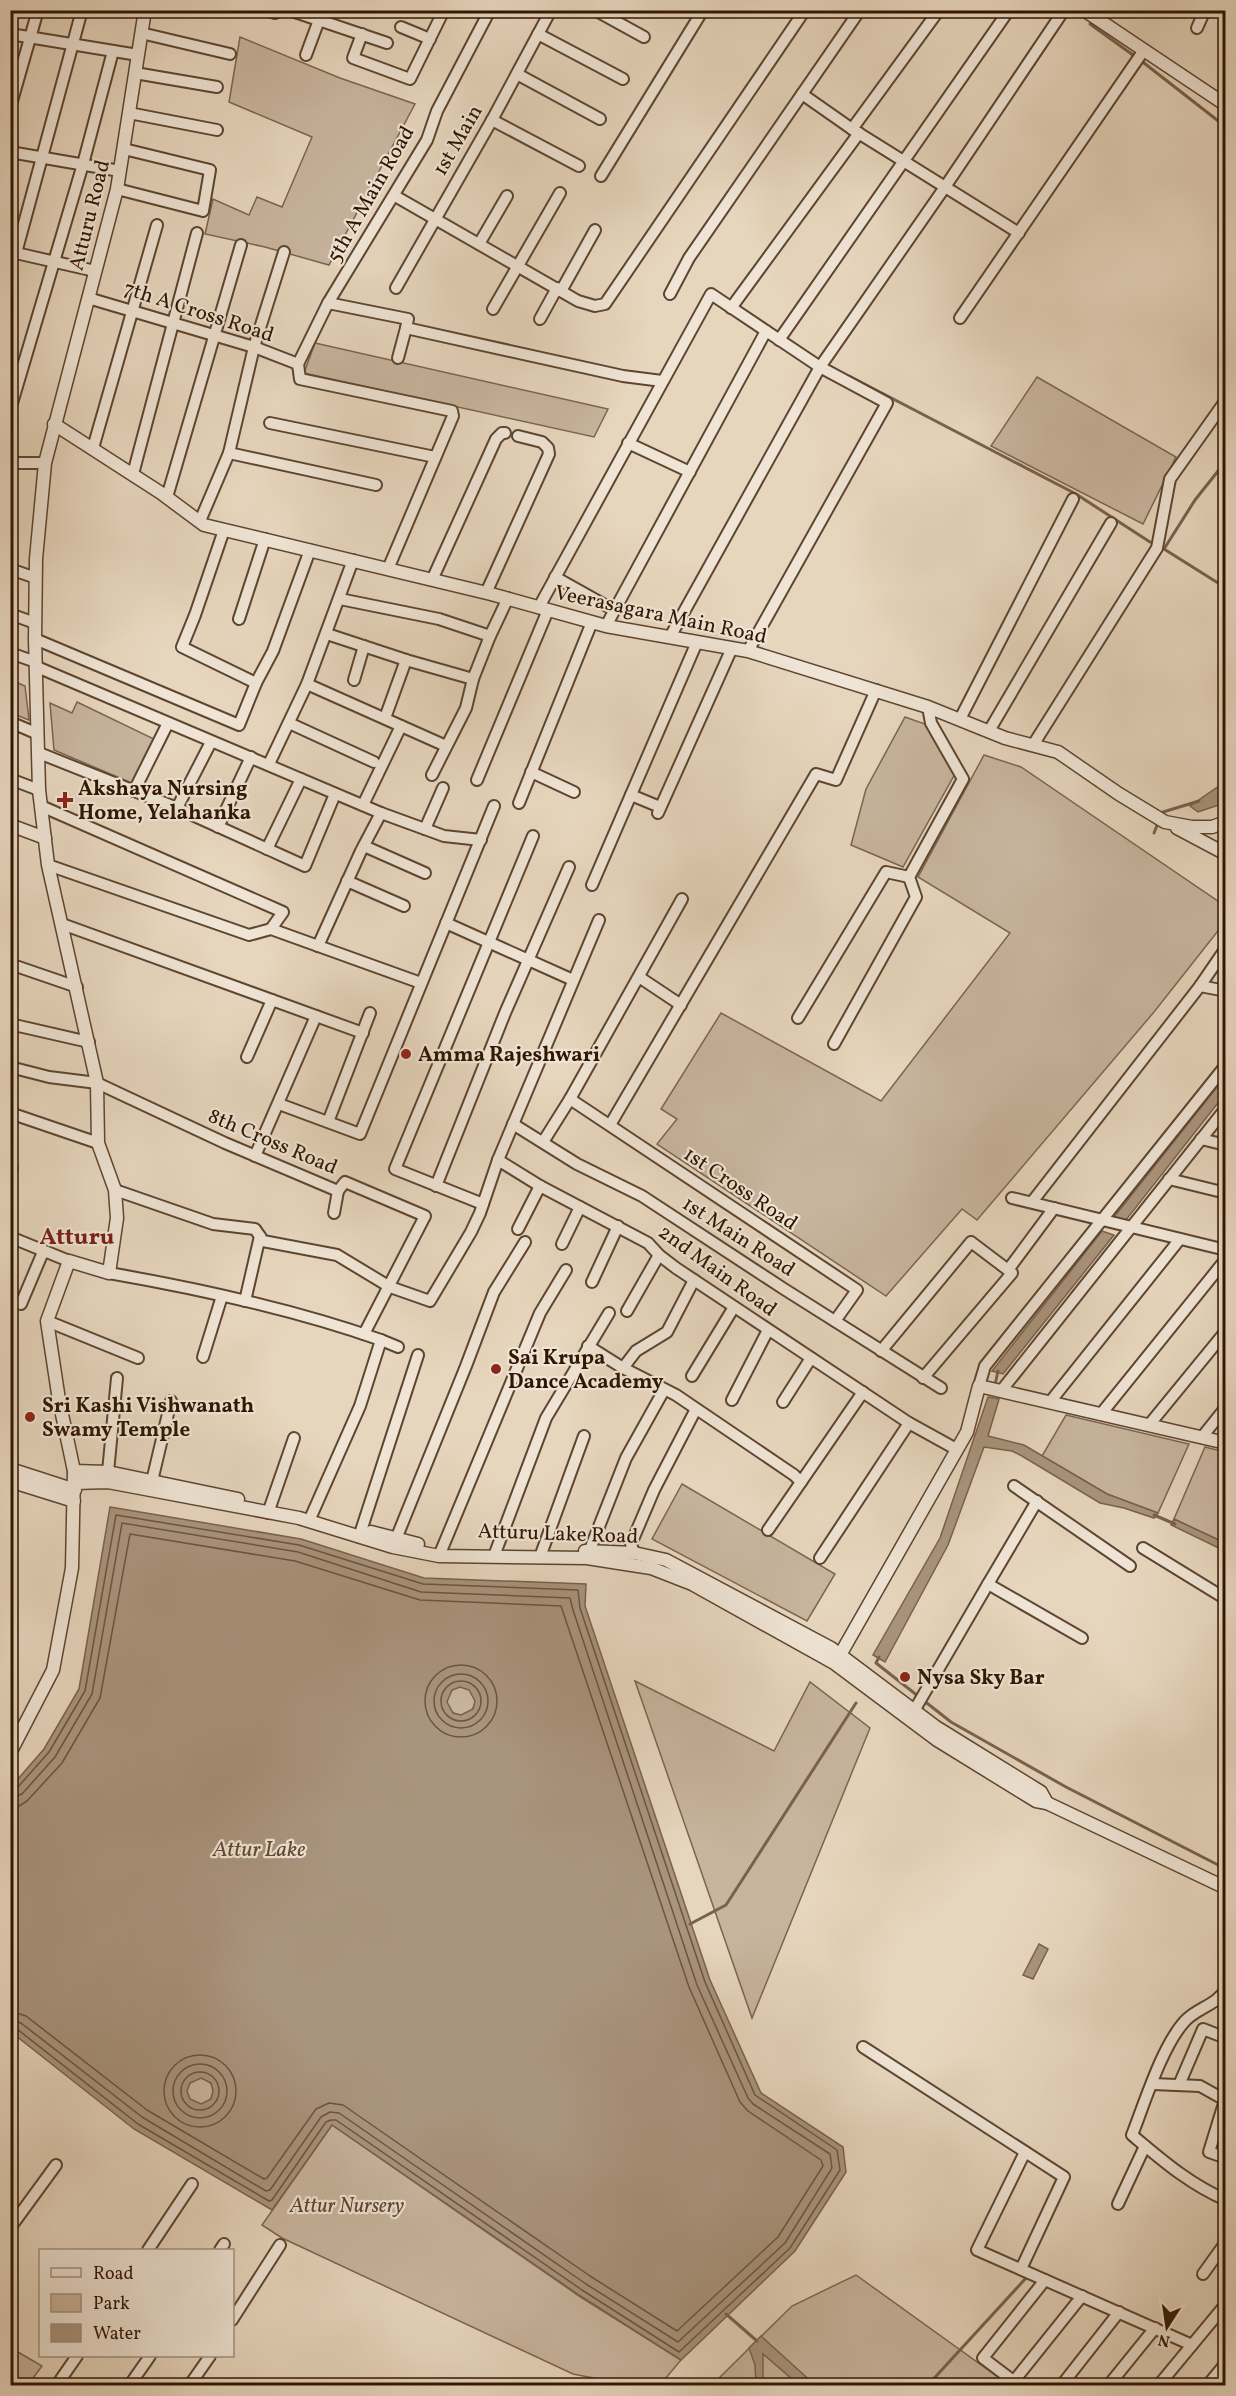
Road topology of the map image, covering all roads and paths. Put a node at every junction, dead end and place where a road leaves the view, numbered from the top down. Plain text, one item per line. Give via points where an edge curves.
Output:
1 (38, 10) edge
2 (82, 10) edge
3 (145, 10) edge
4 (265, 10) edge
5 (283, 10) edge
6 (289, 10) edge
7 (444, 10) edge
8 (490, 10) edge
9 (551, 10) edge
10 (595, 10) edge
11 (703, 10) edge
12 (805, 10) edge
13 (860, 10) edge
14 (939, 10) edge
15 (1009, 10) edge
16 (1064, 10) edge
17 (1084, 10) edge
18 (1205, 10) edge
19 (319, 20) junction
20 (401, 27) dead end
21 (1197, 28) dead end
22 (141, 33) junction
23 (10, 34) edge
24 (362, 34) junction
25 (538, 34) junction
26 (644, 37) dead end
27 (30, 38) junction
28 (430, 39) junction
29 (387, 43) dead end
30 (72, 45) junction
31 (1144, 50) junction
32 (113, 51) junction
33 (230, 54) dead end
34 (306, 55) dead end
35 (138, 56) junction
36 (135, 73) junction
37 (517, 74) junction
38 (623, 79) dead end
39 (218, 87) dead end
40 (802, 94) junction
41 (1226, 105) edge
42 (10, 108) edge
43 (129, 113) junction
44 (600, 119) dead end
45 (492, 120) junction
46 (217, 130) dead end
47 (856, 131) junction
48 (124, 149) junction
49 (10, 152) edge
50 (42, 158) junction
51 (905, 162) junction
52 (83, 164) junction
53 (579, 166) dead end
54 (120, 171) junction
55 (600, 176) dead end
56 (945, 187) junction
57 (117, 189) junction
58 (560, 193) dead end
59 (395, 196) junction
60 (507, 196) dead end
61 (435, 219) junction
62 (157, 225) dead end
63 (595, 230) dead end
64 (197, 233) dead end
65 (1019, 233) junction
66 (479, 244) junction
67 (241, 245) dead end
68 (284, 252) dead end
69 (14, 254) edge
70 (54, 261) junction
71 (518, 266) junction
72 (95, 271) junction
73 (396, 288) dead end
74 (559, 289) junction
75 (670, 294) dead end
76 (88, 298) junction
77 (328, 303) junction
78 (731, 308) junction
79 (493, 309) dead end
80 (134, 310) junction
81 (960, 318) dead end
82 (540, 319) dead end
83 (175, 323) junction
84 (406, 328) junction
85 (766, 331) junction
86 (214, 336) junction
87 (779, 340) junction
88 (254, 347) junction
89 (398, 358) dead end
90 (298, 364) junction
91 (820, 367) junction
92 (662, 381) junction
93 (1226, 400) edge
94 (10, 410) edge
95 (270, 423) dead end
96 (54, 424) junction
97 (505, 434) dead end
98 (518, 436) dead end
99 (628, 442) junction
100 (93, 448) junction
101 (229, 453) junction
102 (435, 457) junction
103 (10, 463) edge
104 (45, 463) junction
105 (690, 472) junction
106 (133, 474) junction
107 (376, 485) dead end
108 (167, 497) junction
109 (1073, 499) dead end
110 (200, 521) junction
111 (1112, 523) dead end
112 (224, 530) junction
113 (265, 539) junction
114 (310, 550) junction
115 (353, 561) junction
116 (10, 569) edge
117 (388, 569) junction
118 (555, 577) junction
119 (36, 578) junction
120 (432, 580) junction
121 (486, 592) junction
122 (508, 598) junction
123 (340, 599) junction
124 (544, 608) junction
125 (614, 610) junction
126 (10, 614) edge
127 (239, 619) dead end
128 (592, 622) junction
129 (35, 623) junction
130 (606, 626) junction
131 (327, 634) junction
132 (490, 636) junction
133 (670, 637) junction
134 (35, 639) junction
135 (697, 642) junction
136 (364, 646) junction
137 (732, 648) junction
138 (748, 651) junction
139 (10, 653) edge
140 (406, 660) junction
141 (37, 665) junction
142 (473, 679) junction
143 (354, 680) dead end
144 (256, 683) junction
145 (308, 684) junction
146 (876, 690) junction
147 (928, 707) junction
148 (386, 718) junction
149 (960, 719) junction
150 (10, 722) edge
151 (168, 723) junction
152 (289, 723) junction
153 (401, 726) junction
154 (989, 731) junction
155 (38, 734) junction
156 (211, 742) junction
157 (1033, 745) junction
158 (446, 746) junction
159 (39, 753) junction
160 (251, 757) junction
161 (374, 762) dead end
162 (268, 764) junction
163 (531, 772) junction
164 (432, 775) dead end
165 (10, 779) edge
166 (301, 779) junction
167 (477, 780) dead end
168 (443, 788) dead end
169 (39, 790) junction
170 (134, 791) junction
171 (574, 792) dead end
172 (335, 794) junction
173 (631, 795) junction
174 (519, 803) dead end
175 (41, 806) junction
176 (363, 806) junction
177 (494, 806) dead end
178 (177, 808) junction
179 (381, 813) junction
180 (1165, 822) junction
181 (1226, 822) edge
182 (10, 825) edge
183 (218, 827) junction
184 (425, 829) junction
185 (533, 836) dead end
186 (45, 838) junction
187 (481, 840) junction
188 (364, 846) junction
189 (267, 849) junction
190 (1226, 854) edge
191 (48, 865) junction
192 (569, 867) dead end
193 (424, 873) dead end
194 (909, 877) junction
195 (347, 881) junction
196 (592, 885) dead end
197 (682, 899) dead end
198 (404, 906) dead end
199 (599, 920) dead end
200 (446, 923) junction
201 (62, 924) junction
202 (271, 929) junction
203 (489, 943) junction
204 (318, 946) junction
205 (1226, 948) edge
206 (528, 960) junction
207 (10, 964) edge
208 (639, 977) junction
209 (573, 980) junction
210 (421, 983) junction
211 (1200, 986) junction
212 (77, 987) junction
213 (1226, 991) edge
214 (272, 1000) junction
215 (681, 1005) junction
216 (370, 1013) dead end
217 (316, 1016) junction
218 (798, 1018) dead end
219 (10, 1024) edge
220 (363, 1033) junction
221 (88, 1042) junction
222 (834, 1044) dead end
223 (247, 1057) dead end
224 (1226, 1065) edge
225 (10, 1066) edge
226 (98, 1083) junction
227 (570, 1099) junction
228 (279, 1104) junction
229 (1226, 1108) edge
230 (10, 1113) edge
231 (328, 1122) junction
232 (513, 1124) junction
233 (610, 1125) junction
234 (1200, 1139) junction
235 (543, 1142) junction
236 (98, 1143) junction
237 (1226, 1145) edge
238 (255, 1156) junction
239 (498, 1160) junction
240 (1169, 1179) junction
241 (436, 1186) junction
242 (540, 1186) junction
243 (115, 1190) junction
244 (338, 1191) junction
245 (1226, 1193) edge
246 (1012, 1198) dead end
247 (1032, 1202) junction
248 (483, 1204) junction
249 (580, 1207) junction
250 (1054, 1208) junction
251 (334, 1213) dead end
252 (1105, 1220) junction
253 (1126, 1226) junction
254 (618, 1227) junction
255 (518, 1229) dead end
256 (260, 1236) junction
257 (10, 1237) edge
258 (1180, 1239) junction
259 (525, 1242) dead end
260 (562, 1244) dead end
261 (1226, 1250) edge
262 (43, 1252) junction
263 (659, 1255) junction
264 (1226, 1259) edge
265 (69, 1261) junction
266 (566, 1270) dead end
267 (1008, 1270) junction
268 (109, 1273) junction
269 (694, 1280) junction
270 (592, 1282) dead end
271 (390, 1287) junction
272 (222, 1296) junction
273 (10, 1300) edge
274 (245, 1301) junction
275 (734, 1307) junction
276 (627, 1311) dead end
277 (609, 1313) dead end
278 (46, 1321) junction
279 (835, 1322) junction
280 (768, 1330) junction
281 (1226, 1331) edge
282 (364, 1334) junction
283 (381, 1340) junction
284 (588, 1346) junction
285 (398, 1347) dead end
286 (881, 1352) junction
287 (417, 1355) dead end
288 (203, 1357) dead end
289 (138, 1358) dead end
290 (811, 1358) junction
291 (623, 1368) junction
292 (692, 1376) dead end
293 (117, 1378) dead end
294 (923, 1378) junction
295 (979, 1386) junction
296 (941, 1388) dead end
297 (664, 1390) junction
298 (1001, 1391) junction
299 (863, 1392) junction
300 (732, 1400) dead end
301 (171, 1401) dead end
302 (783, 1402) dead end
303 (1050, 1402) junction
304 (1226, 1407) edge
305 (696, 1409) junction
306 (1101, 1414) junction
307 (909, 1423) junction
308 (1149, 1425) junction
309 (584, 1436) dead end
310 (1202, 1437) junction
311 (294, 1438) dead end
312 (1226, 1443) edge
313 (956, 1449) junction
314 (10, 1469) edge
315 (108, 1472) junction
316 (10, 1481) edge
317 (152, 1481) junction
318 (801, 1482) junction
319 (74, 1486) junction
320 (1014, 1486) dead end
321 (1037, 1501) junction
322 (270, 1509) junction
323 (310, 1518) junction
324 (768, 1530) dead end
325 (360, 1533) junction
326 (395, 1543) junction
327 (1143, 1548) dead end
328 (440, 1552) junction
329 (495, 1553) junction
330 (541, 1553) junction
331 (634, 1553) junction
332 (588, 1554) junction
333 (820, 1558) dead end
334 (1130, 1566) dead end
335 (988, 1584) junction
336 (1226, 1599) edge
337 (1082, 1638) dead end
338 (840, 1655) junction
339 (911, 1715) junction
340 (10, 1753) edge
341 (1226, 1888) edge
342 (1226, 1989) edge
343 (1187, 2019) junction
344 (1203, 2029) junction
345 (1226, 2038) edge
346 (863, 2047) dead end
347 (1153, 2084) junction
348 (1179, 2085) junction
349 (1145, 2146) junction
350 (1024, 2152) junction
351 (1226, 2158) edge
352 (56, 2165) dead end
353 (192, 2184) dead end
354 (1226, 2200) edge
355 (1118, 2204) dead end
356 (10, 2228) edge
357 (1226, 2242) edge
358 (280, 2245) dead end
359 (149, 2249) edge
360 (1021, 2269) junction
361 (1203, 2274) dead end
362 (1045, 2280) junction
363 (1082, 2296) junction
364 (1226, 2304) edge
365 (1119, 2312) junction
366 (234, 2317) edge
367 (1155, 2328) junction
368 (1192, 2345) junction
369 (76, 2357) edge
370 (149, 2357) edge
371 (209, 2357) edge
372 (1226, 2363) edge
373 (1017, 2383) edge
374 (65, 2385) edge
375 (129, 2385) edge
376 (189, 2385) edge
377 (1061, 2385) edge
378 (1108, 2385) edge
379 (1158, 2385) edge
380 (1207, 2385) edge

1 - 27 street
2 - 30 street
3 - 22 street, Atturu Road
4 - 5 street
6 - 19 street
7 - 28 street
8 - 59 street, 5th A Main Road via 437,111 428,140
9 - 25 street, 1st Main
10 - 26 street
11 - 55 street
12 - 74 street via 605,304 589,305
13 - 40 street
14 - 47 street
15 - 51 street
16 - 56 street
17 - 31 street
18 - 21 street
19 - 24 street
19 - 34 street
20 - 28 street
22 - 33 street
22 - 35 street, Atturu Road
23 - 27 street
24 - 28 street via 353,58 410,79
24 - 29 street
25 - 37 street, 1st Main
25 - 38 street
27 - 30 street
27 - 42 street
30 - 32 street
30 - 50 street
31 - 41 street
31 - 65 street
32 - 35 street
32 - 52 street
35 - 36 street, Atturu Road
36 - 39 street
36 - 43 street, Atturu Road
37 - 44 street
37 - 45 street, 1st Main
40 - 47 street
40 - 75 street via 689,258
43 - 46 street
43 - 48 street, Atturu Road
45 - 53 street
45 - 61 street, 1st Main
47 - 51 street
47 - 78 street
48 - 54 street, Atturu Road
48 - 57 street via 210,170 203,212
49 - 50 street
50 - 52 street
50 - 69 street
51 - 56 street
51 - 87 street
52 - 54 street
52 - 70 street
54 - 57 street, Atturu Road
56 - 65 street
56 - 91 street
57 - 72 street, Atturu Road
58 - 71 street
59 - 61 street
59 - 77 street, 5th A Main Road
60 - 66 street
61 - 66 street
61 - 73 street, 1st Main
62 - 80 street
63 - 74 street
64 - 83 street
65 - 81 street
66 - 71 street
67 - 86 street
68 - 88 street
69 - 70 street
70 - 72 street
70 - 94 street
71 - 74 street
71 - 79 street
72 - 76 street, Atturu Road
74 - 82 street
76 - 80 street, 7th A Cross Road
76 - 96 street, Atturu Road
77 - 84 street via 408,319
77 - 90 street, 5th A Main Road
78 - 85 street
78 - 92 street via 711,294
80 - 83 street, 7th A Cross Road
80 - 100 street
83 - 86 street, 7th A Cross Road
83 - 106 street
84 - 89 street
84 - 92 street via 623,376
85 - 87 street
85 - 105 street
86 - 88 street, 7th A Cross Road
86 - 108 street
87 - 91 street
88 - 90 street, 7th A Cross Road
88 - 101 street
90 - 102 street via 300,379 452,411
91 - 133 street
91 - 138 street via 887,403
92 - 99 street
93 - 157 street via 1170,479 1157,548
95 - 102 street
96 - 100 street, Veerasagara Main Road
96 - 104 street, Atturu Road
97 - 120 street via 496,439
98 - 121 street via 542,442 549,454
99 - 105 street
99 - 118 street
100 - 106 street, Veerasagara Main Road
101 - 107 street
101 - 110 street
102 - 117 street
103 - 104 street
104 - 119 street, Atturu Road
105 - 125 street
106 - 108 street, Veerasagara Main Road
108 - 110 street, Veerasagara Main Road
109 - 149 street
110 - 112 street, Veerasagara Main Road
111 - 154 street
112 - 113 street, Veerasagara Main Road
112 - 144 street via 182,647
113 - 114 street, Veerasagara Main Road
113 - 127 street
114 - 115 street, Veerasagara Main Road
114 - 144 street via 273,651
115 - 117 street, Veerasagara Main Road
115 - 123 street
116 - 119 street
117 - 120 street, Veerasagara Main Road
118 - 124 street
118 - 125 street
119 - 129 street, Atturu Road
120 - 121 street, Veerasagara Main Road
121 - 122 street, Veerasagara Main Road
122 - 124 street, Veerasagara Main Road
122 - 132 street
123 - 131 street
123 - 132 street via 440,619
124 - 128 street, Veerasagara Main Road
124 - 167 street
125 - 130 street
126 - 129 street
128 - 130 street, Veerasagara Main Road
128 - 163 street
129 - 134 street, Atturu Road
130 - 133 street, Veerasagara Main Road
131 - 136 street
131 - 145 street
132 - 142 street
133 - 135 street, Veerasagara Main Road
134 - 141 street, Atturu Road
134 - 144 street via 239,725
135 - 137 street, Veerasagara Main Road
135 - 173 street
136 - 140 street
136 - 143 street
137 - 138 street, Veerasagara Main Road
137 - 173 street via 659,810
138 - 146 street, Veerasagara Main Road
139 - 141 street
140 - 142 street
140 - 148 street
141 - 151 street
141 - 155 street, Atturu Road
142 - 158 street via 466,708
145 - 148 street
145 - 152 street
146 - 147 street, Veerasagara Main Road
146 - 215 street via 836,780 816,774
147 - 149 street, Veerasagara Main Road
147 - 194 street via 931,723 963,779
148 - 153 street
149 - 154 street, Veerasagara Main Road
150 - 155 street
151 - 156 street
151 - 170 street
152 - 161 street
152 - 162 street
153 - 158 street
153 - 176 street
154 - 157 street, Veerasagara Main Road
155 - 159 street, Atturu Road
156 - 160 street
156 - 178 street
157 - 180 street, Veerasagara Main Road via 1058,752
158 - 164 street
159 - 169 street, Atturu Road
159 - 170 street
160 - 162 street
160 - 183 street
162 - 166 street
163 - 171 street
163 - 174 street
165 - 169 street
166 - 172 street
166 - 189 street
168 - 184 street
169 - 175 street, Atturu Road
170 - 178 street
172 - 176 street
172 - 189 street via 305,866
173 - 196 street
175 - 186 street, Atturu Road
175 - 202 street via 283,912
176 - 179 street
177 - 187 street
178 - 183 street
179 - 184 street
179 - 188 street
180 - 181 street, Veerasagara Main Road via 1192,827
180 - 190 street
182 - 186 street
183 - 189 street
184 - 187 street via 444,836
185 - 203 street
186 - 191 street, Atturu Road
187 - 200 street
188 - 193 street
188 - 195 street
191 - 201 street, Atturu Road
191 - 202 street via 249,935
192 - 206 street
194 - 218 street via 886,872
194 - 222 street via 916,897
195 - 198 street
195 - 204 street
197 - 208 street
199 - 209 street
200 - 203 street
200 - 210 street
201 - 212 street, Atturu Road
201 - 214 street
202 - 204 street
203 - 206 street
203 - 241 street via 395,1169
204 - 210 street
205 - 211 street
206 - 209 street
206 - 241 street
207 - 212 street
208 - 215 street
208 - 227 street
209 - 232 street
210 - 231 street via 360,1134
211 - 213 street
211 - 247 street
212 - 221 street, Atturu Road
214 - 217 street
214 - 223 street
215 - 233 street
216 - 220 street
217 - 220 street
217 - 228 street
219 - 221 street
220 - 231 street
221 - 226 street, Atturu Road
224 - 252 street
225 - 226 street, 8th Cross Road via 50,1077
226 - 236 street, Atturu Road
226 - 238 street, 8th Cross Road
227 - 233 street, 1st Cross Road
227 - 235 street
228 - 231 street
228 - 238 street
229 - 234 street
230 - 236 street
232 - 235 street, 1st Main Road
232 - 239 street
233 - 279 street, 1st Cross Road via 857,1290
234 - 237 street
234 - 240 street
235 - 279 street, 1st Main Road via 577,1164 642,1196
236 - 243 street, Atturu Road
238 - 244 street, 8th Cross Road
239 - 242 street, 2nd Main Road
239 - 248 street
240 - 245 street
240 - 253 street
241 - 248 street
242 - 249 street, 2nd Main Road
242 - 255 street
243 - 256 street via 213,1224 255,1229
243 - 268 street, Atturu Road via 117,1218
244 - 251 street
244 - 271 street, 8th Cross Road via 345,1182 425,1216
246 - 247 street
247 - 250 street
248 - 271 street via 430,1301
249 - 254 street, 2nd Main Road
249 - 260 street
250 - 252 street
250 - 267 street
252 - 253 street
252 - 295 street via 985,1366
253 - 258 street
253 - 298 street
254 - 263 street, 2nd Main Road via 648,1243
254 - 270 street
256 - 271 street via 263,1241 336,1255
256 - 274 street
257 - 262 street
258 - 261 street
258 - 303 street
259 - 326 street via 494,1292
262 - 265 street
262 - 273 street via 21,1304
263 - 269 street, 2nd Main Road
263 - 276 street
264 - 306 street
265 - 268 street
265 - 278 street
266 - 328 street via 540,1313
267 - 286 street via 971,1242
267 - 294 street via 1012,1273
268 - 272 street
269 - 275 street, 2nd Main Road
269 - 291 street via 667,1332 636,1351
271 - 282 street
272 - 274 street
272 - 288 street
274 - 282 street
275 - 280 street, 2nd Main Road
275 - 292 street
277 - 284 street
278 - 289 street
278 - 319 street
279 - 286 street, 1st Main Road
280 - 290 street, 2nd Main Road
280 - 300 street
281 - 308 street
282 - 283 street
283 - 285 street
283 - 323 street via 360,1406
284 - 291 street
284 - 329 street via 546,1418
286 - 294 street, 1st Main Road
287 - 325 street
290 - 299 street, 2nd Main Road
290 - 302 street
291 - 297 street
293 - 315 street
294 - 296 street, 1st Main Road
295 - 298 street
295 - 313 street via 967,1432
297 - 305 street
297 - 332 street via 626,1458
298 - 303 street
299 - 307 street, 2nd Main Road
299 - 318 street
301 - 317 street
303 - 306 street
304 - 310 street
305 - 318 street
305 - 331 street via 640,1522 631,1544
306 - 308 street
307 - 313 street, 2nd Main Road
307 - 333 street
308 - 310 street
309 - 330 street
310 - 312 street
311 - 322 street
313 - 338 street
314 - 319 street
315 - 317 street, Atturu Lake Road
315 - 319 street, Atturu Lake Road
316 - 319 street
317 - 322 street, Atturu Lake Road
318 - 324 street
319 - 322 street, Atturu Lake Road via 108,1482
319 - 340 street via 72,1568 53,1670
320 - 321 street
321 - 334 street
321 - 335 street
322 - 323 street, Atturu Lake Road
323 - 325 street, Atturu Lake Road
325 - 326 street, Atturu Lake Road
326 - 328 street, Atturu Lake Road
327 - 336 street
328 - 329 street, Atturu Lake Road
329 - 330 street, Atturu Lake Road
330 - 332 street, Atturu Lake Road
331 - 332 street, Atturu Lake Road
331 - 338 street, Atturu Lake Road via 666,1560
332 - 339 street, Atturu Lake Road via 651,1568 692,1584 834,1662
335 - 337 street
335 - 339 street
338 - 339 street, Atturu Lake Road
339 - 341 street, Atturu Lake Road via 1041,1792 1047,1803
342 - 343 street via 1222,1996
343 - 344 street
343 - 347 street via 1172,2038
344 - 345 street
344 - 348 street
346 - 350 street
347 - 348 street
347 - 349 street via 1132,2135
348 - 351 street via 1200,2086 1225,2100 1209,2152
349 - 354 street via 1180,2175
349 - 355 street
350 - 360 street via 1064,2177
350 - 360 street via 977,2250
352 - 356 street
353 - 359 street
357 - 361 street
358 - 366 street
360 - 362 street
362 - 363 street
362 - 373 street via 983,2358
363 - 365 street
363 - 373 street
364 - 368 street
365 - 367 street
365 - 377 street
367 - 368 street
367 - 378 street
368 - 379 street
369 - 374 street via 61,2379
370 - 375 street
371 - 376 street
372 - 380 street

